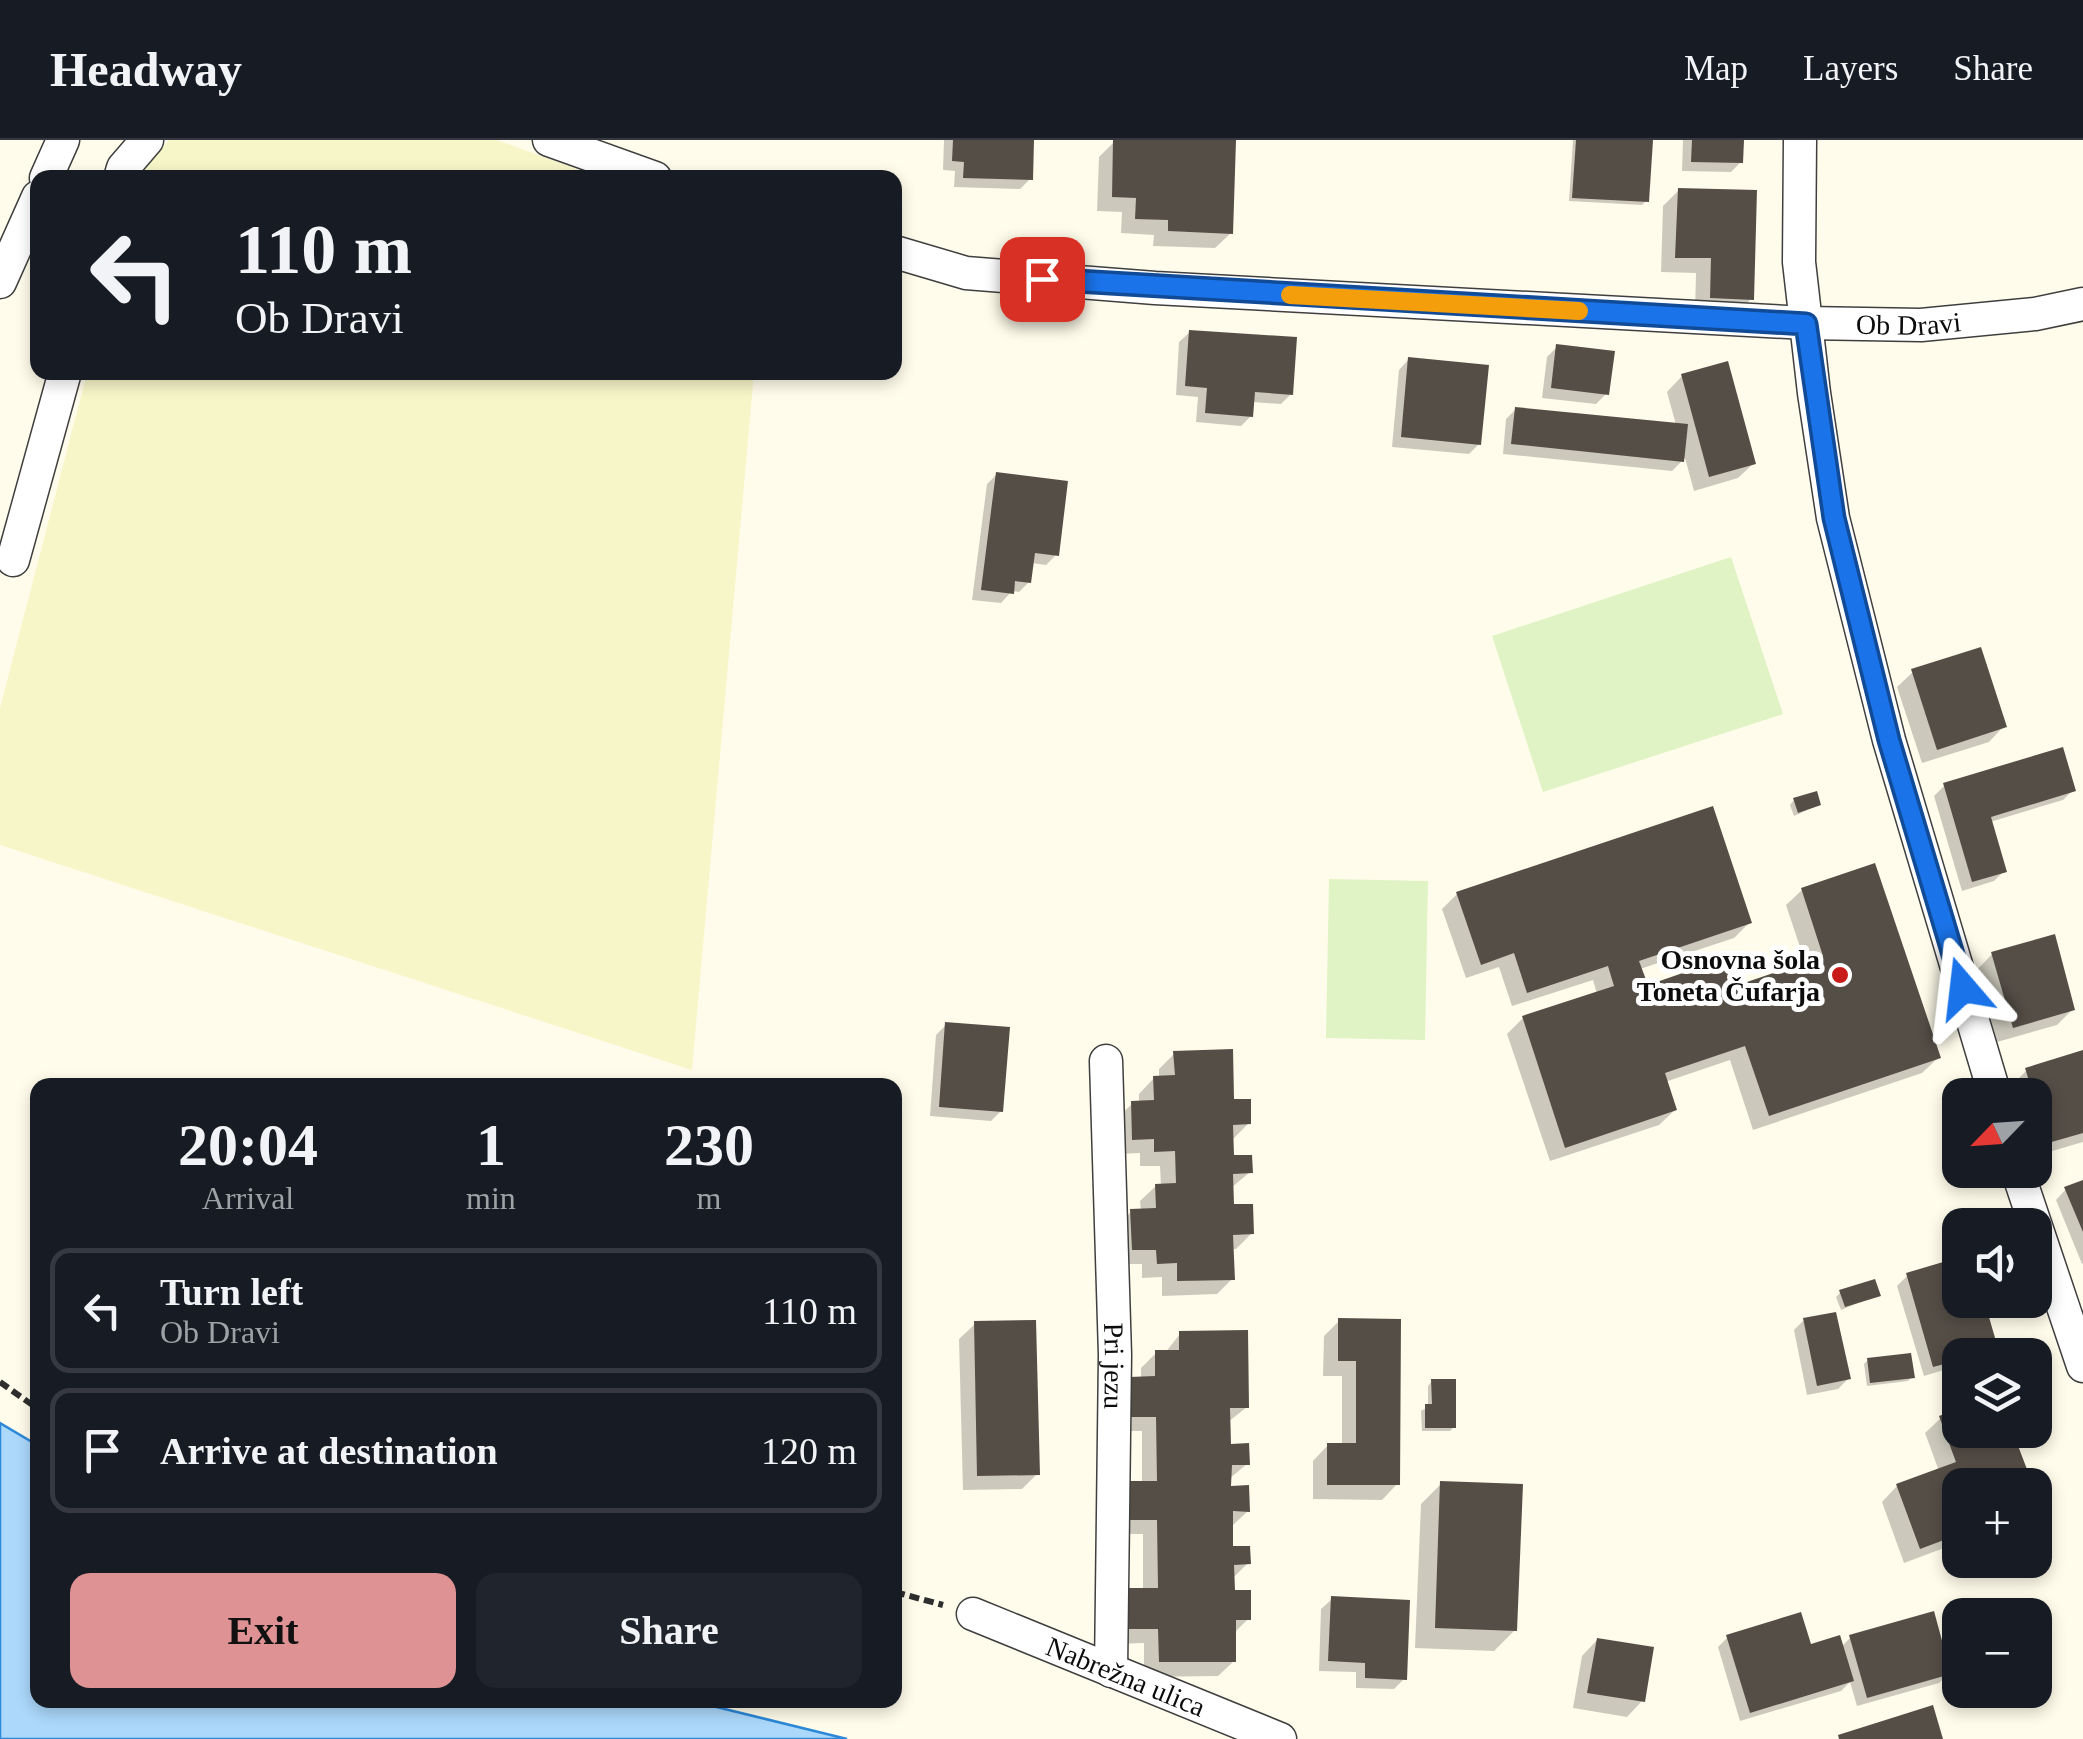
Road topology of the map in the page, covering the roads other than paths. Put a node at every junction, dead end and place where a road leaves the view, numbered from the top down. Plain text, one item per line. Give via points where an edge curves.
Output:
1 (62, 140) edge
2 (147, 140) edge
3 (549, 140) edge
4 (1800, 140) edge
5 (49, 170) edge
6 (122, 170) edge
7 (633, 170) edge
8 (30, 215) edge
9 (902, 254) edge
10 (0, 282) edge
11 (2083, 304) edge
12 (1806, 324) junction
13 (64, 380) edge
14 (13, 560) dead end
15 (1106, 1061) dead end
16 (1989, 1078) edge
17 (2023, 1188) edge
18 (2083, 1366) edge
19 (972, 1614) road end
20 (1111, 1672) junction
21 (1280, 1739) edge

1 - 5 street
2 - 6 street
3 - 7 street
4 - 12 street
8 - 10 street
9 - 12 street, Ob Dravi via 966,274
11 - 12 street, Ob Dravi via 1921,325
12 - 16 street via 1838,537 1889,740
13 - 14 street
15 - 20 street, Pri jezu via 1115,1354
17 - 18 street
19 - 20 street, Nabrežna ulica
20 - 21 street, Nabrežna ulica

